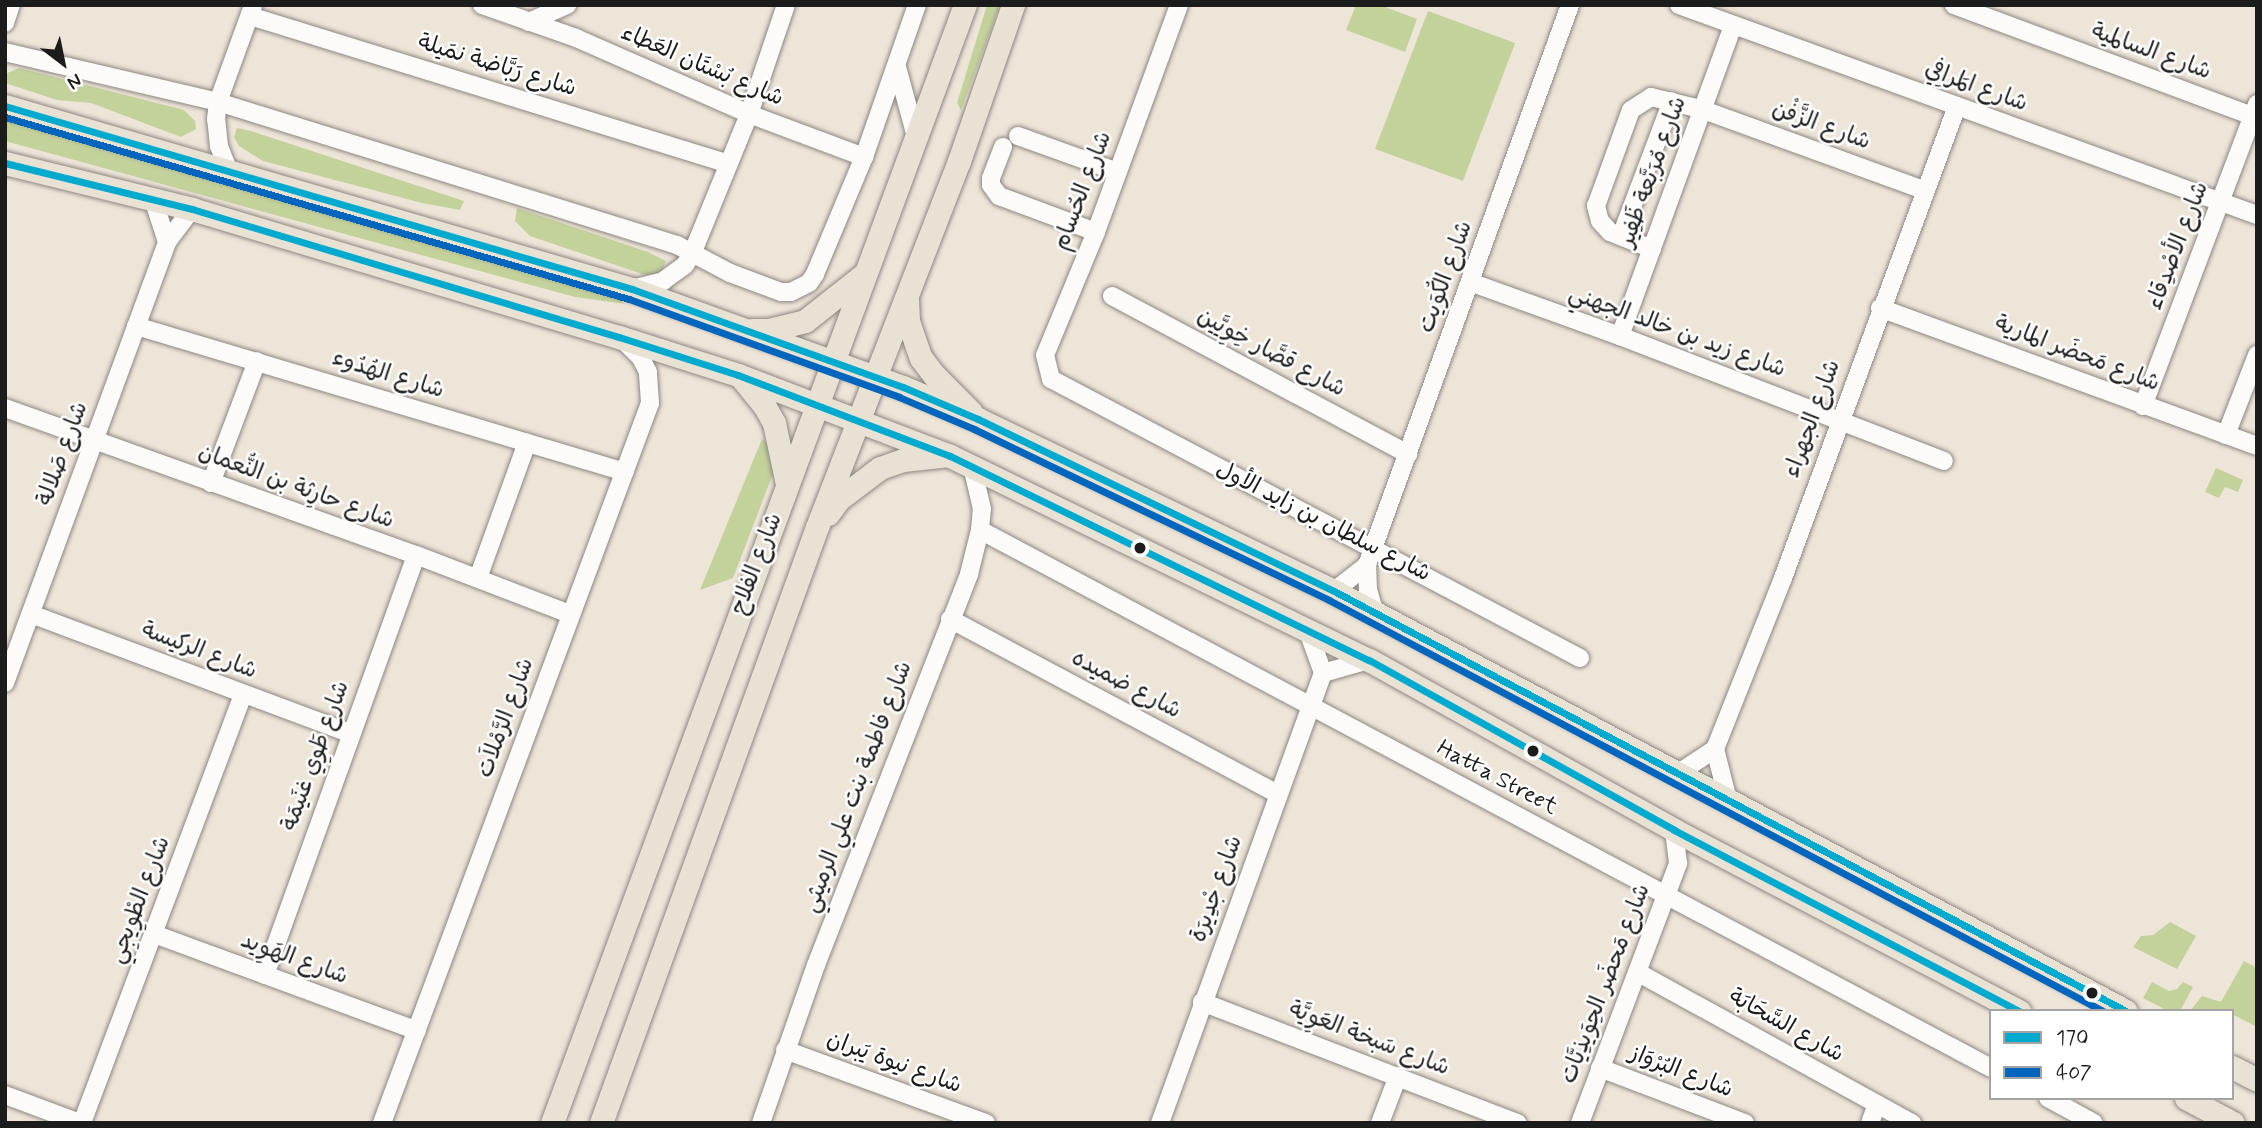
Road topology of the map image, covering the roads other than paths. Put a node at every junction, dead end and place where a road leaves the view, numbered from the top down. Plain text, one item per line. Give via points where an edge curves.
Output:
1 (11, 5) edge
2 (482, 5) edge
3 (569, 5) edge
4 (786, 5) edge
5 (917, 5) edge
6 (965, 5) edge
7 (1013, 5) edge
8 (1179, 5) edge
9 (1570, 5) edge
10 (1679, 5) edge
11 (1954, 5) edge
12 (252, 11) edge
13 (529, 22) junction
14 (5, 23) edge
15 (1733, 25) junction
16 (576, 38) junction
17 (5, 52) edge
18 (897, 67) junction
19 (1672, 101) junction
20 (218, 102) junction
21 (5, 106) edge
22 (1957, 106) junction
23 (1701, 109) junction
24 (2255, 110) edge
25 (749, 114) junction
26 (1018, 136) dead end
27 (916, 137) junction
28 (1003, 147) dead end
29 (864, 157) junction
30 (5, 163) edge
31 (729, 164) junction
32 (229, 172) junction
33 (1118, 172) junction
34 (1924, 190) junction
35 (153, 200) junction
36 (2221, 202) junction
37 (192, 209) junction
38 (2257, 215) edge
39 (1096, 232) junction
40 (1621, 236) junction
41 (167, 242) junction
42 (1652, 248) junction
43 (692, 254) junction
44 (865, 274) junction
45 (1470, 282) junction
46 (632, 289) junction
47 (1112, 296) dead end
48 (906, 298) junction
49 (1880, 308) junction
50 (136, 326) junction
51 (741, 330) junction
52 (1620, 335) junction
53 (619, 337) junction
54 (2257, 355) edge
55 (257, 361) junction
56 (832, 362) junction
57 (738, 375) junction
58 (876, 377) junction
59 (1064, 388) joint
60 (816, 404) junction
61 (2143, 406) junction
62 (5, 408) edge
63 (978, 419) junction
64 (1839, 419) junction
65 (859, 421) junction
66 (2226, 435) junction
67 (94, 441) junction
68 (527, 443) junction
69 (2257, 446) edge
70 (1408, 454) junction
71 (950, 456) junction
72 (1944, 461) dead end
73 (972, 466) junction
74 (625, 472) junction
75 (211, 483) junction
76 (787, 486) junction
77 (817, 527) junction
78 (980, 530) junction
79 (1374, 547) junction
80 (416, 555) junction
81 (1367, 565) junction
82 (478, 578) junction
83 (1334, 591) junction
84 (31, 614) junction
85 (570, 614) junction
86 (1375, 614) junction
87 (950, 619) junction
88 (1308, 631) junction
89 (1580, 658) dead end
90 (1369, 660) junction
91 (1323, 673) junction
92 (5, 683) edge
93 (243, 694) junction
94 (1312, 708) junction
95 (350, 733) junction
96 (1715, 749) junction
97 (1677, 774) junction
98 (1279, 794) junction
99 (1728, 800) junction
100 (1674, 830) junction
101 (1699, 844) junction
102 (1678, 863) junction
103 (1665, 896) junction
104 (154, 934) junction
105 (1637, 972) junction
106 (265, 975) junction
107 (1202, 1002) junction
108 (2015, 1009) edge
109 (2122, 1009) edge
110 (417, 1031) junction
111 (785, 1050) junction
112 (1989, 1067) edge
113 (1600, 1068) junction
114 (2234, 1068) edge
115 (1398, 1076) junction
116 (2257, 1080) edge
117 (5, 1095) edge
118 (2052, 1100) edge
119 (2190, 1100) edge
120 (1877, 1104) junction
121 (81, 1123) edge
122 (382, 1123) edge
123 (552, 1123) edge
124 (601, 1123) edge
125 (761, 1123) edge
126 (986, 1123) edge
127 (1160, 1123) edge
128 (1380, 1123) edge
129 (1518, 1123) edge
130 (1580, 1123) edge
131 (1745, 1123) edge
132 (1870, 1123) edge
133 (1912, 1123) edge
134 (2094, 1123) edge
135 (2233, 1123) edge

1 - 14 street
2 - 13 street, شارع بُسْتَان العَطاء
3 - 13 street
3 - 16 street
4 - 25 street
5 - 18 street
6 - 27 main road, شارع الفلاح
7 - 48 main road, شارع الفلاح via 960,161
8 - 33 street, شارع الحُسام
9 - 45 street, شارع الكُوَيت
10 - 15 street, شارع المَرافِي
11 - 24 street, شارع السالمية
12 - 20 street
12 - 31 street, شارع رَبَّاضة نمَيلة
13 - 16 street, شارع بُسْتَان العَطاء
15 - 22 street, شارع المَرافِي
15 - 23 street, شارع مُرَبَّعة ظَفِير
16 - 25 street, شارع بُسْتَان العَطاء
17 - 20 street
18 - 27 street
18 - 29 street
19 - 23 street, شارع الزَّفْن
19 - 40 street
19 - 40 street, شارع الزَّفْن via 1651,97 1637,104 1619,141 1597,206 1604,227
20 - 32 street via 215,130
20 - 43 street
21 - 32 main road
22 - 34 street, شارع الجهراء
22 - 36 street, شارع المَرافِي
23 - 34 street, شارع الزَّفْن
23 - 42 street, شارع مُرَبَّعة ظَفِير
24 - 36 street, شارع الأصْدِقاء
25 - 29 street, شارع بُسْتَان العَطاء
25 - 31 street
26 - 33 street
27 - 44 main road, شارع الفلاح
28 - 39 street via 991,178 999,196
29 - 43 street via 815,274 800,289 781,292
30 - 35 main road
31 - 43 street
32 - 46 main road
33 - 39 street, شارع الحُسام
34 - 49 street, شارع الجهراء
35 - 37 main road
35 - 41 street
36 - 38 street, شارع المَرافِي
36 - 61 street, شارع الأصْدِقاء
37 - 41 street, شارع صَلالة
37 - 53 main road
39 - 59 street, شارع الحُسام via 1045,355 1047,372
40 - 42 street
41 - 50 street, شارع صَلالة
42 - 52 street, شارع مُرَبَّعة ظَفِير
43 - 46 street via 663,281
44 - 51 main road via 805,321 769,330
44 - 56 main road, شارع الفلاح
45 - 52 street, شارع زيد بن خالد الجهني
45 - 70 street, شارع الكُوَيت
46 - 51 main road
47 - 70 street, شارع قصَّار خِوِيَّين
48 - 58 main road, شارع الفلاح
48 - 63 main road via 908,321 921,358
49 - 61 street, شارع مَحضَر المارية
49 - 64 street, شارع الجهراء
50 - 55 street, شارع الهُدُوء
50 - 67 street, شارع صَلالة
51 - 56 main road
52 - 64 street, شارع زيد بن خالد الجهني
53 - 57 main road
53 - 74 street, شارع الرَّمْلاَت via 641,358 651,388
54 - 66 street
55 - 68 street, شارع الهُدُوء
55 - 75 street
56 - 58 main road
56 - 60 main road, شارع الفلاح
57 - 60 main road
57 - 76 main road via 774,423
58 - 63 main road
58 - 65 main road, شارع الفلاح
59 - 79 street, شارع سلطان بن زايد الأول
60 - 65 main road
60 - 76 main road, شارع الفلاح
61 - 66 street, شارع مَحضَر المارية
62 - 67 street, شارع حارِثة بن النُّعمان
63 - 83 main road
64 - 72 street, شارع زيد بن خالد الجهني
64 - 96 street, شارع الجهراء via 1783,578
65 - 71 main road
65 - 77 main road, شارع الفلاح
66 - 69 street, شارع مَحضَر المارية
67 - 75 street, شارع حارِثة بن النُّعمان
67 - 84 street, شارع صَلالة
68 - 74 street, شارع الهُدُوء
68 - 82 street
70 - 79 street, شارع الكُوَيت
71 - 73 main road
71 - 77 main road via 903,460 880,468 839,499
73 - 78 street, شارع فاطمة بنت علي الرميثي via 982,509
73 - 88 main road
74 - 85 street, شارع الرَّمْلاَت
75 - 80 street, شارع حارِثة بن النُّعمان
76 - 123 main road, شارع الفلاح
77 - 124 main road, شارع الفلاح
78 - 87 street, شارع فاطمة بنت علي الرميثي via 969,574
78 - 94 street, Hatta Street
79 - 81 street, شارع الكُوَيت
79 - 89 street, شارع سلطان بن زايد الأول
80 - 82 street, شارع حارِثة بن النُّعمان
80 - 95 street, شارع طَوِي غنَيمَة
81 - 83 street
81 - 86 street, شارع الكُوَيت
82 - 85 street, شارع حارِثة بن النُّعمان
83 - 86 main road
84 - 92 street, شارع صَلالة
84 - 93 street, شارع الركيسة
85 - 110 street, شارع الرَّمْلاَت
86 - 97 main road
87 - 98 street, شارع ضميده
87 - 111 street, شارع فاطمة بنت علي الرميثي
88 - 90 main road
88 - 91 street
90 - 91 street
90 - 100 main road
91 - 94 street, شارع جْدِيرَة
93 - 95 street, شارع الركيسة
93 - 104 street, شارع الطْوِيجِي
94 - 98 street, شارع جْدِيرَة
94 - 103 street, Hatta Street
95 - 106 street, شارع طَوِي غنَيمَة
96 - 97 street
96 - 99 street
97 - 99 main road
98 - 107 street, شارع جْدِيرَة
99 - 109 main road
100 - 101 main road
100 - 102 street, شارع مَحضَر الحِوَيذِيَّات
101 - 102 street, شارع مَحضَر الحِوَيذِيَّات
101 - 108 main road
102 - 103 street, شارع مَحضَر الحِوَيذِيَّات
103 - 105 street, شارع مَحضَر الحِوَيذِيَّات
103 - 112 street, Hatta Street
104 - 106 street, شارع الهَوِيد
104 - 121 street, شارع الطْوِيجِي
105 - 113 street, شارع مَحضَر الحِوَيذِيَّات
105 - 120 street, شارع السَّحَابَة
106 - 110 street, شارع الهَوِيد
107 - 115 street, شارع سَبخة العَوِيَّة
107 - 127 street, شارع جْدِيرَة
110 - 122 street, شارع الرَّمْلاَت
111 - 125 street, شارع فاطمة بنت علي الرميثي
111 - 126 street, شارع نيوة يَبران
113 - 130 street, شارع مَحضَر الحِوَيذِيَّات
113 - 131 street, شارع البُرْوَاز
114 - 116 main road
115 - 128 street
115 - 129 street, شارع سَبخة العَوِيَّة
117 - 121 street
118 - 134 street
119 - 135 main road
120 - 132 street
120 - 133 street, شارع السَّحَابَة

